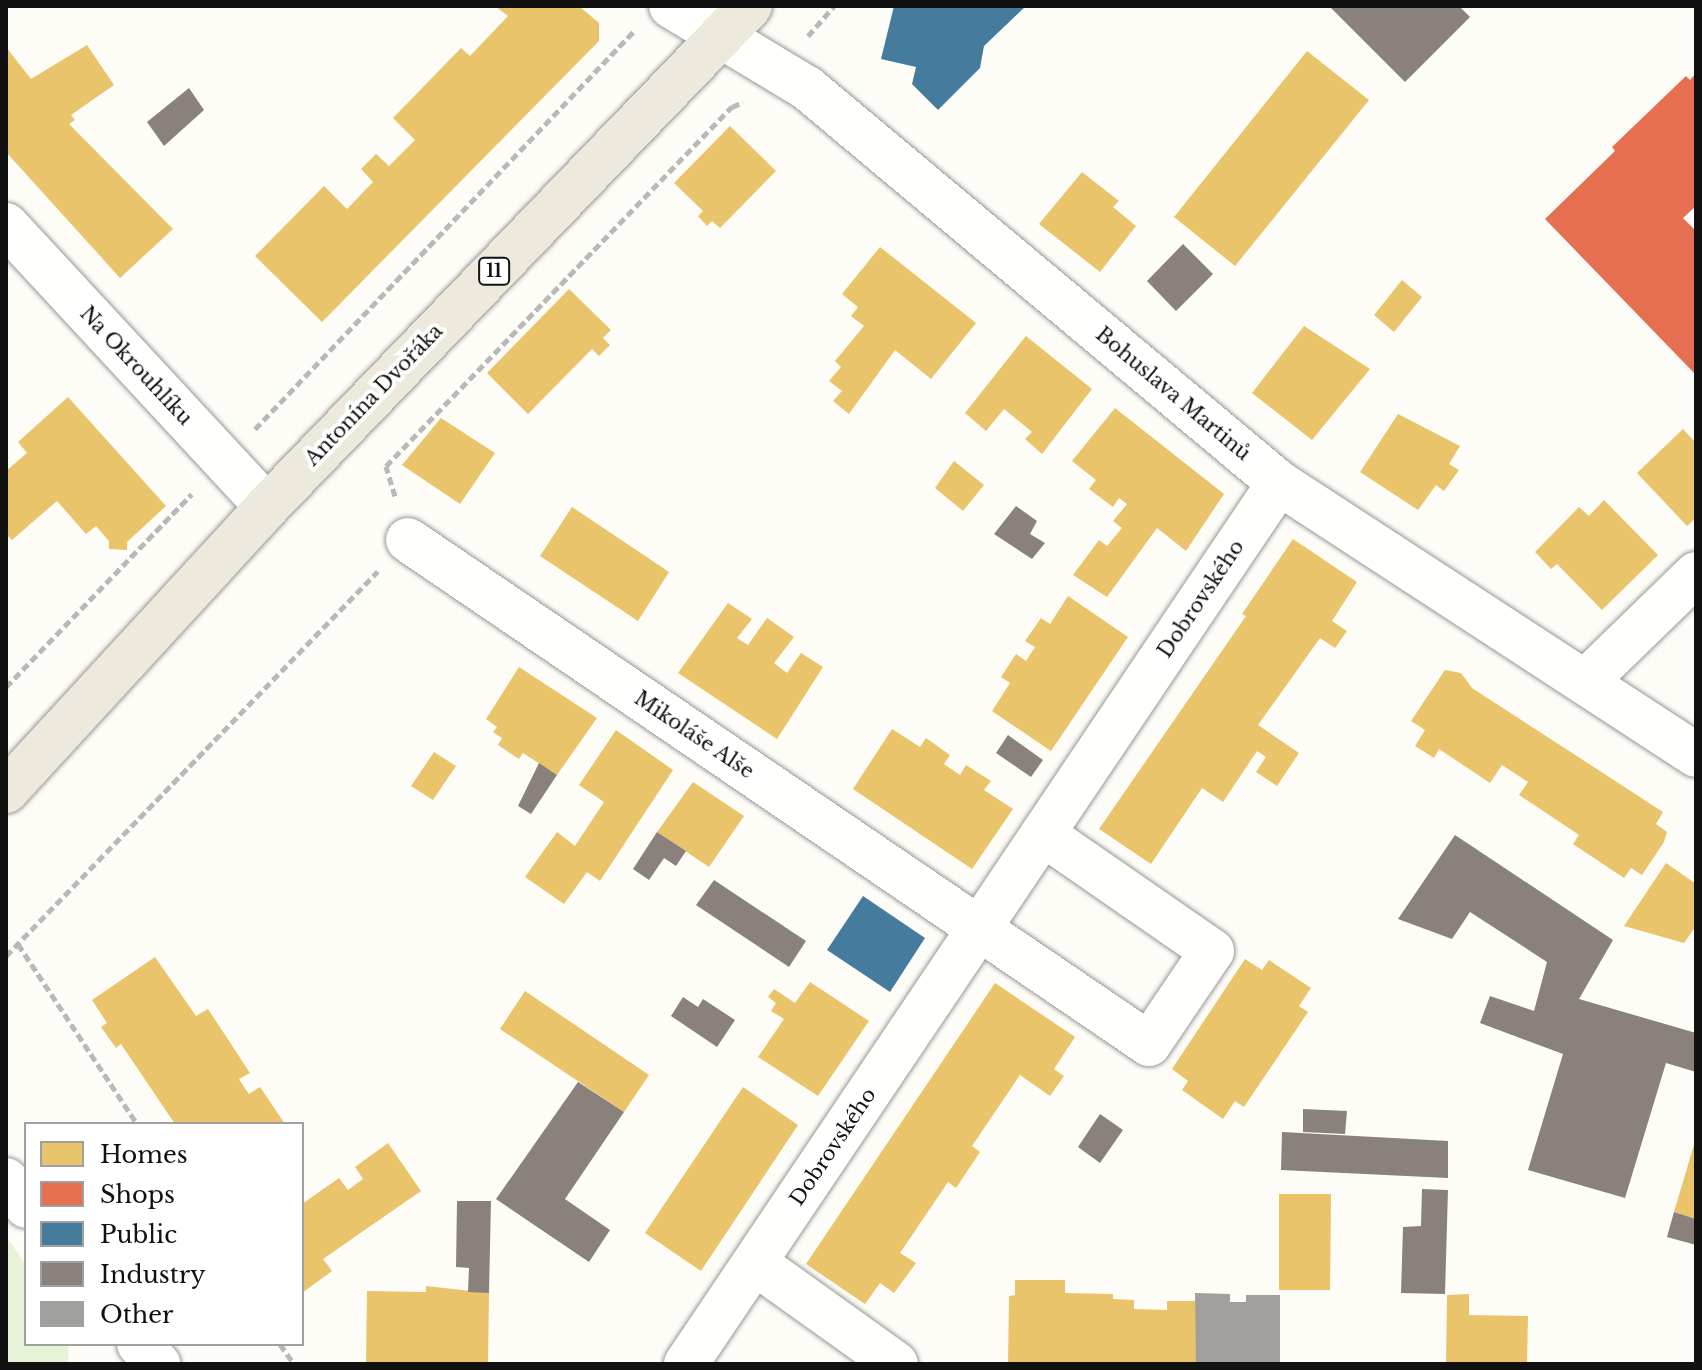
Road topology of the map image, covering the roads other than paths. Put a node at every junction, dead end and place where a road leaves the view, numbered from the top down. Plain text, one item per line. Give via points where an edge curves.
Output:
1 (654, 16) edge
2 (735, 20) edge
3 (6, 225) edge
4 (1279, 483) junction
5 (267, 507) junction
6 (408, 540) dead end
7 (1696, 574) edge
8 (1585, 682) junction
9 (1696, 755) edge
10 (6, 791) edge
11 (1043, 834) junction
12 (979, 930) junction
13 (6, 1180) edge
14 (24, 1203) edge
15 (755, 1263) junction
16 (141, 1346) edge
17 (158, 1364) edge
18 (686, 1364) edge
19 (896, 1364) edge

1 - 2 street, Bohuslava Martinů
2 - 4 street, Bohuslava Martinů via 807,88
2 - 5 main road, Antonína Dvořáka / 11
3 - 5 street, Na Okrouhlíku
4 - 8 street, Bohuslava Martinů
4 - 11 street, Dobrovského
5 - 10 main road, Antonína Dvořáka / 11
6 - 12 street, Mikoláše Alše
7 - 8 street
8 - 9 street, Bohuslava Martinů
11 - 12 street, Dobrovského
11 - 12 street via 1212,951 1149,1044
12 - 15 street, Dobrovského
13 - 14 street
15 - 18 street, Dobrovského
15 - 19 street
16 - 17 street

